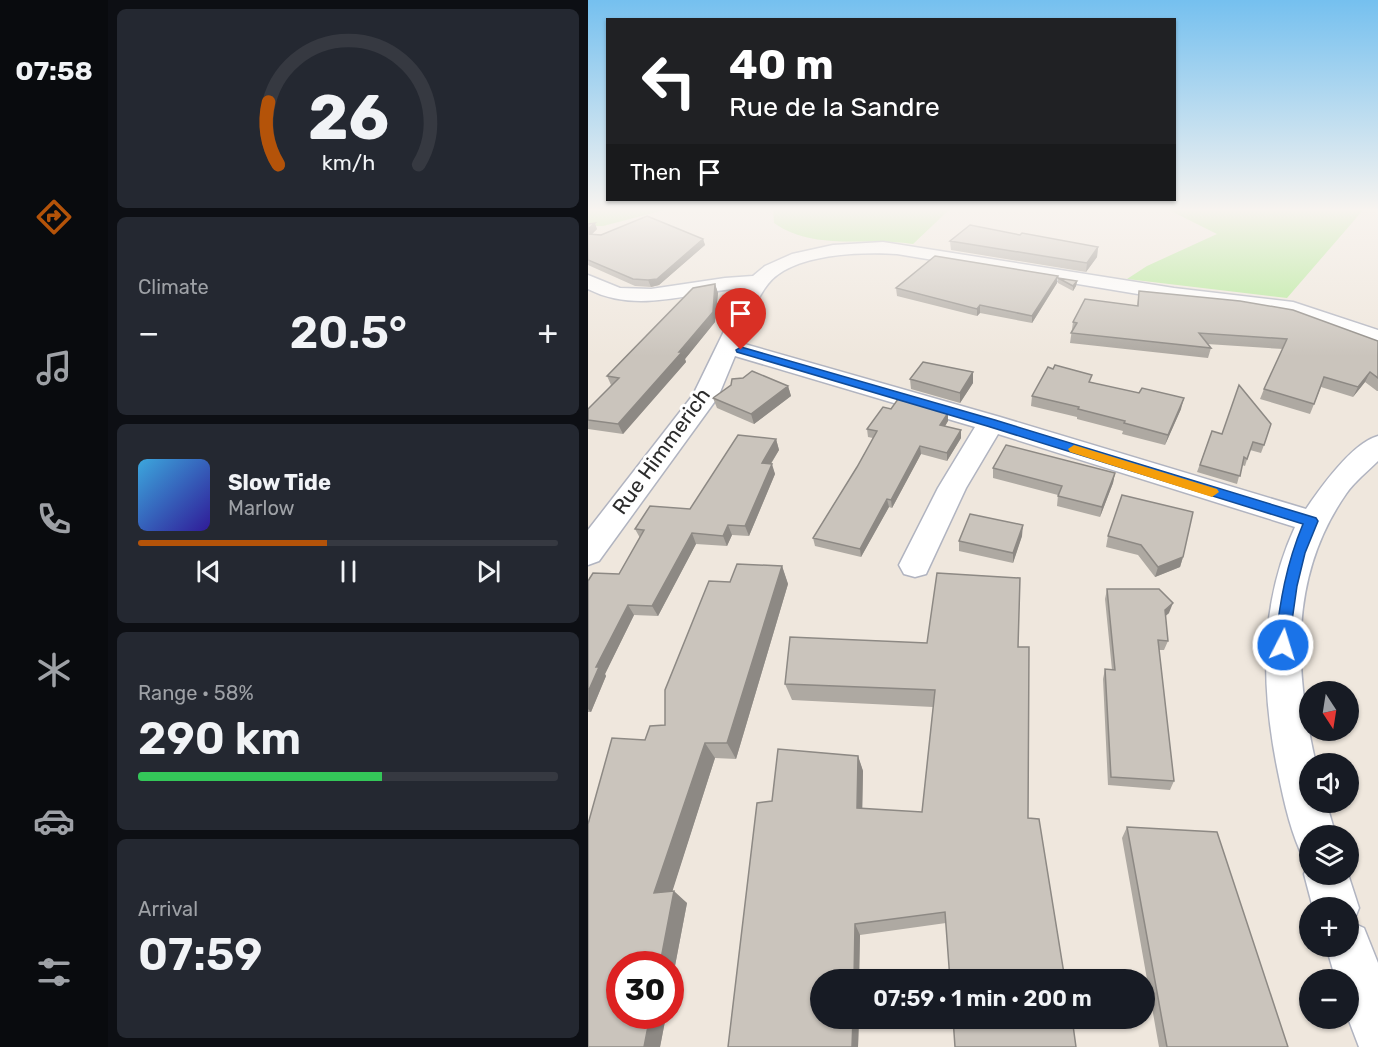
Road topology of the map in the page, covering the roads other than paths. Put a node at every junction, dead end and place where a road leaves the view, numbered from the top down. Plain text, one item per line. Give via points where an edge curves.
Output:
1 (809, 258) edge
2 (957, 258) edge
3 (588, 281) edge
4 (759, 282) junction
5 (621, 294) junction
6 (595, 305) dead end
7 (1378, 338) edge
8 (728, 347) junction
9 (991, 423) junction
10 (1378, 445) edge
11 (1311, 521) junction
12 (588, 553) edge
13 (915, 565) dead end
14 (1312, 825) edge
15 (1352, 957) edge
16 (1378, 1032) edge

1 - 4 street via 770,271
2 - 7 street via 1163,292 1275,305 1313,313
3 - 5 street
4 - 5 street
4 - 8 street, Rue Himmerich
5 - 6 street
8 - 9 street
8 - 12 street, Rue Himmerich via 705,397
9 - 11 street
9 - 13 street via 952,488
10 - 11 street via 1331,490
11 - 14 street via 1290,586 1282,661 1295,765
15 - 16 street

